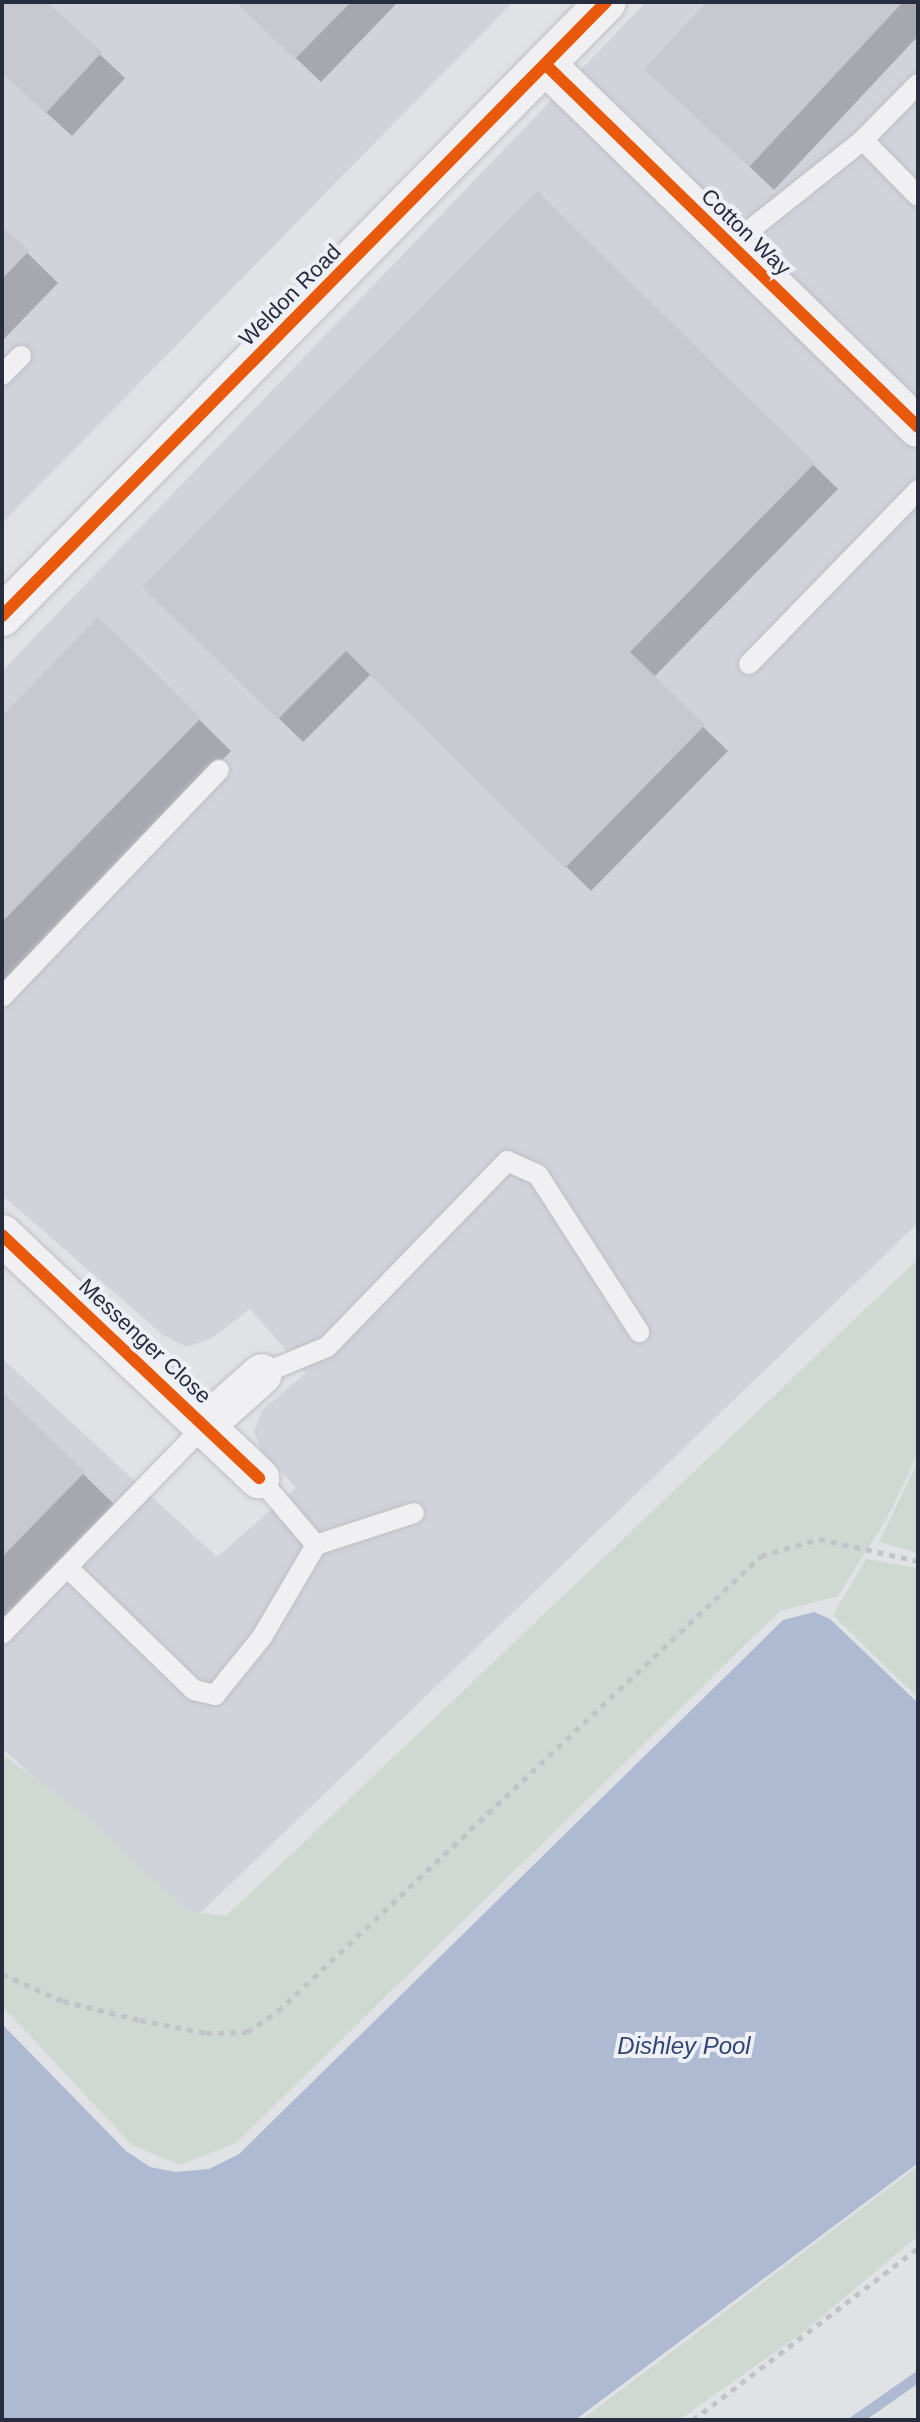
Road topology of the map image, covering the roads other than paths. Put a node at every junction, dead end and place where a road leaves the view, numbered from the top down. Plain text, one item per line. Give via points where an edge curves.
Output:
1 (606, 2) edge
2 (546, 65) junction
3 (918, 84) edge
4 (863, 140) junction
5 (918, 196) edge
6 (731, 245) junction
7 (21, 356) dead end
8 (2, 375) edge
9 (918, 427) edge
10 (918, 490) edge
11 (2, 616) edge
12 (749, 664) dead end
13 (219, 770) dead end
14 (2, 997) edge
15 (2, 1235) edge
16 (639, 1332) dead end
17 (262, 1374) joint
18 (205, 1425) junction
19 (259, 1478) joint
20 (414, 1513) dead end
21 (316, 1545) junction
22 (67, 1567) junction
23 (2, 1634) edge

1 - 2 street, Weldon Road
2 - 6 street, Cotton Way
2 - 11 street, Weldon Road
3 - 4 lane
4 - 5 lane
4 - 6 lane
6 - 9 street, Cotton Way
7 - 8 lane
10 - 12 lane
13 - 14 lane
15 - 18 street, Messenger Close
16 - 17 lane via 538,1175 507,1161 327,1347
17 - 18 street, Messenger Close
18 - 19 street, Messenger Close
18 - 22 lane
19 - 21 lane via 286,1503
20 - 21 lane
21 - 22 lane via 262,1637 215,1695 194,1690
22 - 23 lane

